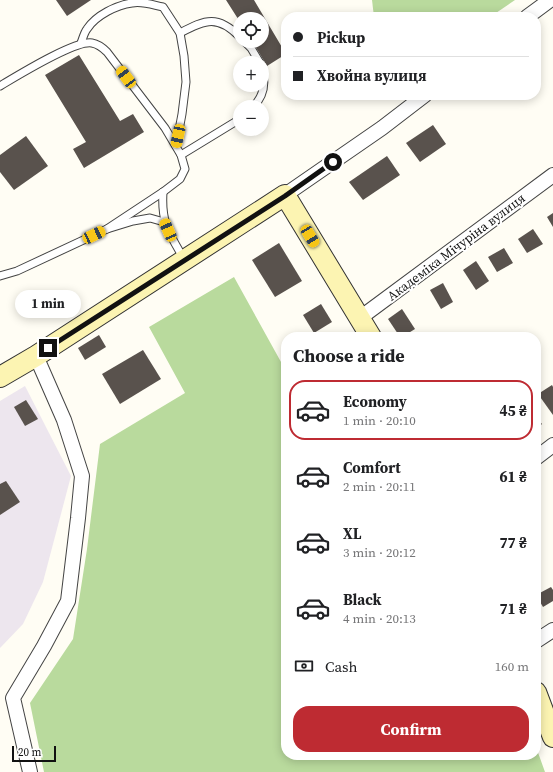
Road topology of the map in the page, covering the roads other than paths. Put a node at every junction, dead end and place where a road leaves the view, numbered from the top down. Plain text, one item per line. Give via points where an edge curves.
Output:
1 (550, 0) edge
2 (534, 12) edge
3 (233, 31) edge
4 (180, 33) junction
5 (81, 43) junction
6 (0, 86) edge
7 (418, 100) edge
8 (233, 123) edge
9 (176, 146) junction
10 (181, 155) junction
11 (553, 175) edge
12 (163, 192) junction
13 (285, 196) junction
14 (164, 222) junction
15 (107, 229) junction
16 (185, 260) junction
17 (0, 276) edge
18 (360, 318) junction
19 (367, 332) edge
20 (36, 356) junction
21 (0, 377) edge
22 (553, 444) edge
23 (541, 454) edge
24 (553, 630) edge
25 (541, 638) edge
26 (541, 705) edge
27 (553, 737) edge
28 (30, 772) edge

1 - 2 street
3 - 4 lane via 228,26 212,21 198,23
4 - 5 lane via 163,7 134,2 118,6 98,18 88,27
4 - 9 lane via 186,82
5 - 6 lane
5 - 9 lane via 92,42 107,52
7 - 13 street
8 - 10 lane
9 - 10 lane
10 - 12 lane via 185,170 180,179
11 - 18 street, Академіка Мічуріна вулиця
12 - 14 lane
12 - 15 lane
13 - 16 street
13 - 18 street
14 - 15 lane via 150,218
14 - 16 lane
15 - 17 lane via 17,271
16 - 20 street
18 - 19 street
20 - 21 street
20 - 28 street via 64,420 82,476 68,601 13,698
22 - 23 street
24 - 25 street
26 - 27 street

